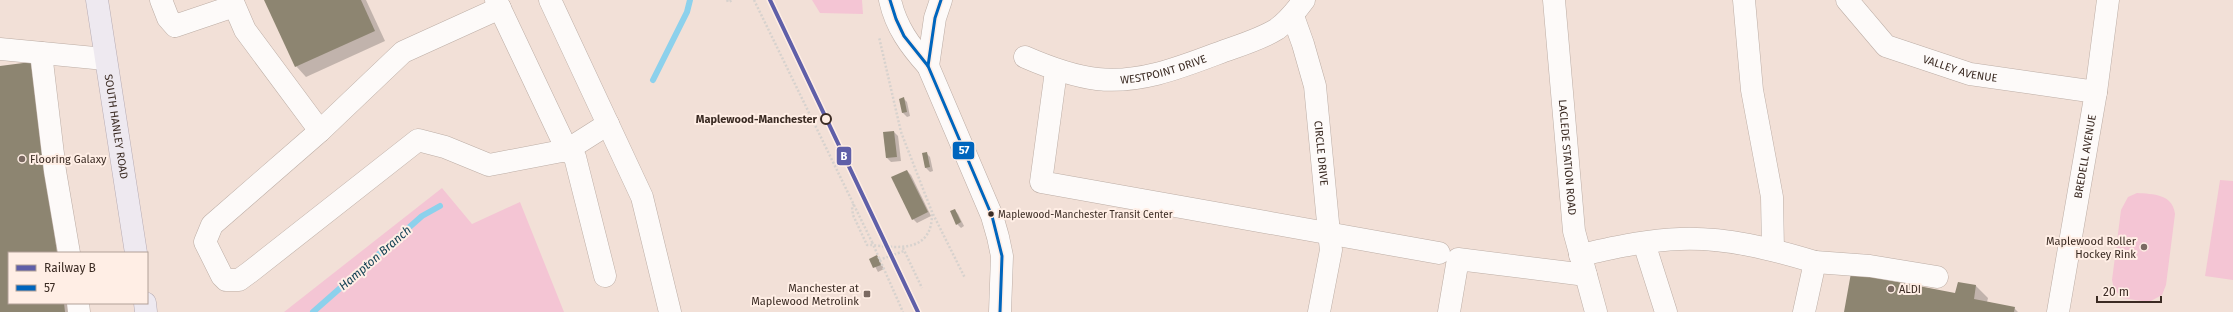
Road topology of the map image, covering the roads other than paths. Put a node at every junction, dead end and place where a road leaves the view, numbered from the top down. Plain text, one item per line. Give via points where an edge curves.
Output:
1 (96, 0) edge
2 (161, 0) edge
3 (550, 0) edge
4 (890, 0) edge
5 (941, 0) edge
6 (1554, 0) edge
7 (1744, 0) edge
8 (1847, 0) edge
9 (2108, 0) edge
10 (233, 3) edge
11 (498, 4) edge
12 (1298, 8) edge
13 (0, 49) edge
14 (42, 53) junction
15 (1025, 57) dead end
16 (105, 60) junction
17 (928, 66) junction
18 (1056, 71) junction
19 (2096, 92) junction
20 (608, 124) junction
21 (320, 131) junction
22 (567, 150) junction
23 (1329, 233) junction
24 (1644, 243) junction
25 (1774, 250) junction
26 (69, 252) edge
27 (136, 252) edge
28 (1438, 253) dead end
29 (1815, 262) junction
30 (1583, 265) junction
31 (605, 276) dead end
32 (1937, 277) dead end
33 (670, 312) edge
34 (1000, 312) edge
35 (1320, 312) edge
36 (1449, 312) edge
37 (1596, 312) edge
38 (1666, 312) edge
39 (1804, 312) edge
40 (2058, 312) edge

1 - 16 main road, SOUTH HANLEY ROAD
2 - 10 street via 168,18 175,26
3 - 20 street
4 - 17 street via 899,28 910,46
5 - 17 street
6 - 30 street, LACLEDE STATION ROAD via 1574,231
7 - 25 street via 1752,90 1772,197
8 - 19 street, VALLEY AVENUE via 1886,46 1970,74
9 - 19 street, BREDELL AVENUE
10 - 21 street via 245,30
11 - 21 street via 403,52
11 - 22 street
12 - 18 street, WESTPOINT DRIVE via 1276,29 1247,43 1179,68 1141,78 1098,79
12 - 23 street, CIRCLE DRIVE via 1303,44 1315,86
13 - 14 street
14 - 16 street
14 - 26 street via 55,171
15 - 18 street, WESTPOINT DRIVE
16 - 27 main road, SOUTH HANLEY ROAD
17 - 34 street via 992,216 1002,256
18 - 23 street via 1041,182
19 - 40 street, BREDELL AVENUE
20 - 22 street
20 - 33 street via 642,197
21 - 22 street via 212,225 205,242 226,280 239,280 250,272 418,140 445,147 489,164
22 - 31 street via 575,157
23 - 28 street
23 - 35 street, CIRCLE DRIVE via 1331,250
24 - 25 street via 1681,239
24 - 30 street
24 - 38 street
25 - 29 street
29 - 32 street via 1870,266
29 - 39 street
30 - 36 street via 1458,259
30 - 37 street, LACLEDE STATION ROAD

